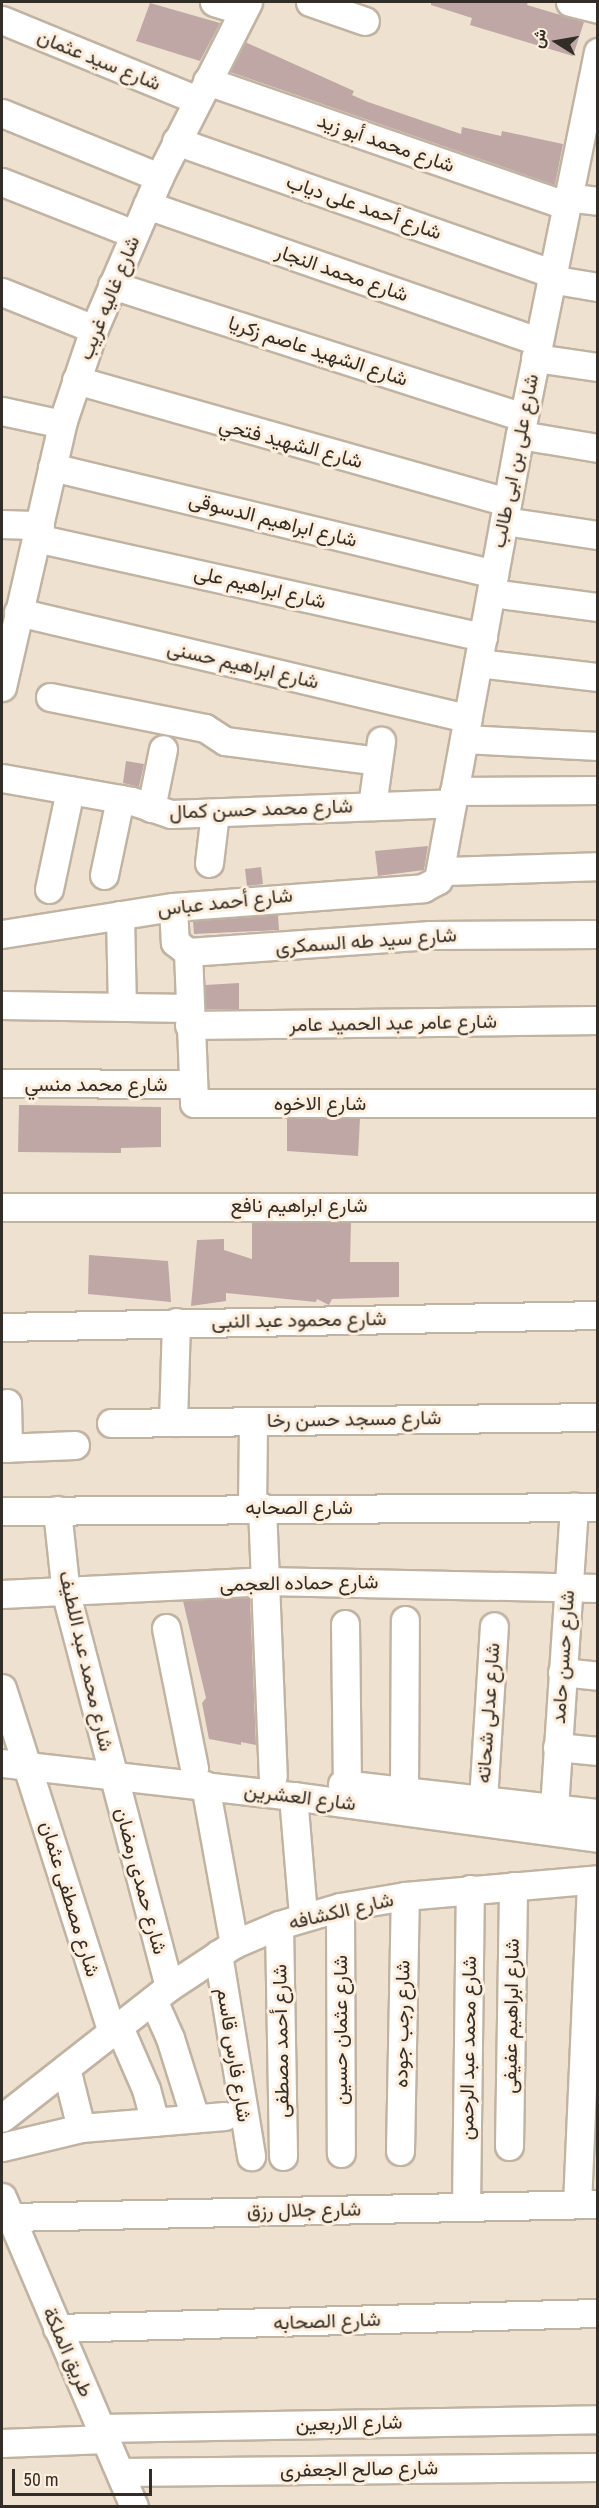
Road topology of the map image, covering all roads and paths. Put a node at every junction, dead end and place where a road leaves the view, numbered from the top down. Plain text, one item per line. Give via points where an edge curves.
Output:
1 (214, 2) edge
2 (310, 2) edge
3 (570, 2) edge
4 (245, 6) edge
5 (597, 9) edge
6 (2, 20) edge
7 (365, 21) dead end
8 (597, 52) edge
9 (202, 91) junction
10 (593, 100) edge
11 (2, 113) edge
12 (176, 141) junction
13 (159, 177) junction
14 (2, 182) edge
15 (566, 201) junction
16 (597, 201) edge
17 (147, 205) junction
18 (134, 234) junction
19 (551, 276) junction
20 (112, 285) junction
21 (597, 287) edge
22 (2, 292) edge
23 (94, 329) junction
24 (536, 349) junction
25 (597, 367) edge
26 (76, 380) junction
27 (2, 411) edge
28 (62, 424) junction
29 (522, 426) junction
30 (597, 448) edge
31 (52, 467) junction
32 (506, 511) junction
33 (2, 524) edge
34 (38, 531) junction
35 (597, 535) edge
36 (493, 584) junction
37 (597, 607) edge
38 (12, 624) edge
39 (480, 650) junction
40 (597, 677) edge
41 (2, 687) edge
42 (50, 697) dead end
43 (466, 728) junction
44 (597, 746) edge
45 (163, 749) dead end
46 (2, 778) edge
47 (70, 790) junction
48 (597, 790) edge
49 (453, 797) junction
50 (120, 799) junction
51 (372, 806) junction
52 (151, 808) junction
53 (215, 813) junction
54 (209, 863) dead end
55 (597, 866) edge
56 (443, 871) junction
57 (104, 875) dead end
58 (49, 889) dead end
59 (173, 906) junction
60 (120, 915) junction
61 (2, 934) edge
62 (597, 934) edge
63 (188, 952) junction
64 (2, 1005) edge
65 (122, 1007) junction
66 (189, 1016) junction
67 (597, 1020) edge
68 (2, 1083) edge
69 (190, 1084) junction
70 (597, 1103) edge
71 (2, 1207) edge
72 (597, 1207) edge
73 (597, 1315) edge
74 (176, 1322) junction
75 (2, 1327) edge
76 (7, 1403) dead end
77 (597, 1417) edge
78 (253, 1421) junction
79 (173, 1422) junction
80 (111, 1423) dead end
81 (75, 1445) dead end
82 (5, 1448) edge
83 (257, 1507) junction
84 (586, 1507) edge
85 (57, 1510) junction
86 (2, 1511) edge
87 (265, 1581) junction
88 (568, 1586) junction
89 (597, 1588) edge
90 (2, 1594) edge
91 (66, 1594) junction
92 (405, 1620) dead end
93 (345, 1624) dead end
94 (494, 1626) dead end
95 (166, 1628) dead end
96 (562, 1672) junction
97 (597, 1676) edge
98 (2, 1688) edge
99 (557, 1747) junction
100 (597, 1751) edge
101 (14, 1756) edge
102 (111, 1767) junction
103 (273, 1776) junction
104 (199, 1777) junction
105 (347, 1785) junction
106 (404, 1791) junction
107 (293, 1796) junction
108 (483, 1800) junction
109 (554, 1808) junction
110 (597, 1812) edge
111 (597, 1838) edge
112 (594, 1880) edge
113 (513, 1886) junction
114 (470, 1889) junction
115 (405, 1896) junction
116 (340, 1907) junction
117 (291, 1921) junction
118 (226, 1949) junction
119 (161, 1994) junction
120 (115, 2029) junction
121 (66, 2068) junction
122 (225, 2115) dead end
123 (2, 2118) edge
124 (195, 2118) junction
125 (155, 2122) junction
126 (81, 2128) junction
127 (509, 2146) dead end
128 (2, 2147) edge
129 (399, 2151) dead end
130 (340, 2153) dead end
131 (251, 2156) dead end
132 (284, 2156) dead end
133 (587, 2204) edge
134 (6, 2207) edge
135 (466, 2207) junction
136 (597, 2313) edge
137 (57, 2328) junction
138 (597, 2418) edge
139 (104, 2434) junction
140 (2, 2443) edge
141 (597, 2467) edge
142 (121, 2472) junction
143 (134, 2506) edge

1 - 4 street
2 - 7 street
3 - 5 street
4 - 9 street, شارع غاليه غريب
6 - 9 street, شارع سيد عثمان
8 - 10 street, شارع على بن ابى طالب
9 - 12 street, شارع غاليه غريب
9 - 15 street, شارع محمد أبو زيد
10 - 15 street, شارع على بن ابى طالب
11 - 13 street
12 - 13 street, شارع غاليه غريب
12 - 19 street, شارع أحمد على دياب
13 - 17 street, شارع غاليه غريب
14 - 18 street
15 - 16 street, شارع محمد أبو زيد
15 - 19 street, شارع على بن ابى طالب
17 - 18 street, شارع غاليه غريب
17 - 24 street, شارع محمد النجار
18 - 20 street, شارع غاليه غريب
19 - 21 street, شارع أحمد على دياب
19 - 24 street, شارع على بن ابى طالب
20 - 23 street, شارع غاليه غريب
20 - 29 street, شارع الشهيد عاصم زكريا
22 - 23 street
23 - 26 street, شارع غاليه غريب
24 - 25 street, شارع محمد النجار
24 - 29 street, شارع على بن ابى طالب
26 - 28 street, شارع غاليه غريب
26 - 32 street, شارع الشهيد فتحي
27 - 28 street
28 - 31 street, شارع غاليه غريب
29 - 30 street, شارع الشهيد عاصم زكريا
29 - 32 street, شارع على بن ابى طالب
31 - 34 street, شارع غاليه غريب
31 - 36 street, شارع ابراهيم الدسوقى
32 - 35 street, شارع الشهيد فتحي
32 - 36 street, شارع على بن ابى طالب
33 - 34 street, شارع ابراهيم على
34 - 38 street, شارع غاليه غريب
34 - 39 street, شارع ابراهيم على
36 - 37 street, شارع ابراهيم الدسوقى
36 - 39 street, شارع على بن ابى طالب
38 - 41 street, شارع غاليه غريب
38 - 43 street, شارع ابراهيم حسنى
39 - 40 street, شارع ابراهيم على
39 - 43 street, شارع على بن ابى طالب
42 - 51 street via 205,728 225,741 379,751
43 - 44 street, شارع ابراهيم حسنى
43 - 49 street, شارع على بن ابى طالب
45 - 52 street
46 - 47 street, شارع محمد حسن كمال
47 - 50 street, شارع محمد حسن كمال
47 - 58 street
48 - 49 street, شارع محمد حسن كمال
49 - 51 street, شارع محمد حسن كمال
49 - 56 street, شارع على بن ابى طالب
50 - 52 street, شارع محمد حسن كمال
50 - 57 street
51 - 53 street, شارع محمد حسن كمال
52 - 53 street, شارع محمد حسن كمال via 162,813
53 - 54 street
55 - 56 street
56 - 59 street, شارع أحمد عباس via 438,880 423,888
59 - 60 street, شارع أحمد عباس
59 - 63 street via 175,942
60 - 61 street, شارع أحمد عباس
60 - 65 street
62 - 63 street, شارع سيد طه السمكرى via 439,935
63 - 66 street
64 - 65 street, شارع عامر عبد الحميد عامر
65 - 66 street, شارع عامر عبد الحميد عامر
66 - 67 street, شارع عامر عبد الحميد عامر
66 - 69 street
68 - 69 street, شارع محمد منسي
69 - 70 street, شارع الاخوه via 191,1100 198,1104
71 - 72 street, شارع ابراهيم نافع
73 - 74 street, شارع محمود عبد النبى
74 - 75 street, شارع محمود عبد النبى
74 - 79 street
76 - 82 street
77 - 78 street, شارع مسجد حسن رخا
78 - 79 street, شارع مسجد حسن رخا
78 - 83 street
79 - 80 street, شارع مسجد حسن رخا
81 - 82 street
83 - 84 street, شارع الصحابه
83 - 85 street, شارع الصحابه
83 - 87 street
84 - 88 street, شارع حسن حامد
85 - 86 street, شارع الصحابه
85 - 91 street, شارع محمد عبد اللطيف
87 - 88 street, شارع حماده العجمى
87 - 91 street, شارع حماده العجمى
87 - 103 street
88 - 89 street, شارع حماده العجمى
88 - 96 street, شارع حسن حامد
90 - 91 street, شارع حماده العجمى
91 - 102 street, شارع محمد عبد اللطيف
92 - 106 street
93 - 105 street
94 - 108 street, شارع عدلى شحاته
95 - 104 street, شارع فارس قاسم
96 - 97 street
96 - 99 street, شارع حسن حامد
98 - 101 street, شارع مصطفى عثمان
99 - 100 street
99 - 109 street, شارع حسن حامد
101 - 102 street, شارع العشرين
101 - 120 street, شارع مصطفى عثمان
102 - 104 street, شارع العشرين
102 - 119 street, شارع حمدى رمضان
103 - 104 street, شارع العشرين
103 - 105 street, شارع العشرين
104 - 107 street, شارع العشرين
104 - 118 street, شارع فارس قاسم
105 - 106 street, شارع العشرين
106 - 108 street, شارع العشرين
107 - 111 street, شارع العشرين
107 - 117 street, شارع أحمد مصطفى
108 - 109 street, شارع العشرين
109 - 110 street, شارع العشرين
112 - 113 street, شارع الكشافه
112 - 133 street
113 - 114 street, شارع الكشافه
113 - 127 street, شارع ابراهيم عفيفى
114 - 115 street, شارع الكشافه
114 - 135 street, شارع محمد عبد الرحمن
115 - 116 street, شارع الكشافه
115 - 129 street, شارع رجب جوده
116 - 117 street, شارع الكشافه
116 - 130 street, شارع عثمان حسين
117 - 118 street, شارع الكشافه
117 - 132 street, شارع أحمد مصطفى
118 - 119 street, شارع الكشافه
118 - 131 street, شارع فارس قاسم
119 - 120 street, شارع الكشافه
119 - 124 street, شارع حمدى رمضان
120 - 121 street, شارع الكشافه
120 - 125 street, شارع مصطفى عثمان via 146,2089
121 - 123 street, شارع الكشافه
121 - 126 street
122 - 124 street
124 - 125 street
125 - 126 street
126 - 128 street
133 - 135 street, شارع جلال رزق
134 - 135 street, شارع جلال رزق
134 - 137 street, طريق الملكة
136 - 137 street, شارع الصحابه
137 - 139 street, طريق الملكة
138 - 139 street, شارع الاربعين
139 - 140 street, شارع الاربعين
139 - 142 street, طريق الملكة
141 - 142 street, شارع صالح الجعفرى
142 - 143 street, طريق الملكة

